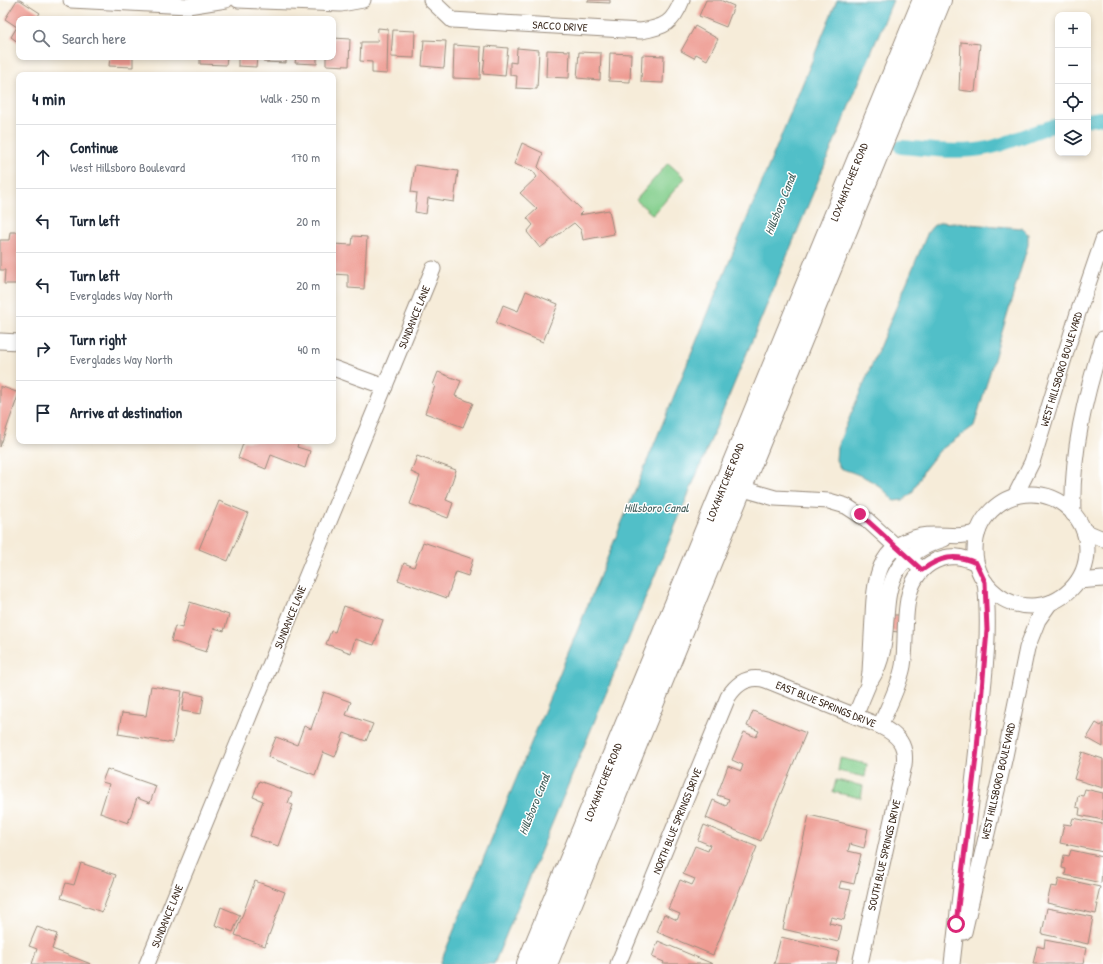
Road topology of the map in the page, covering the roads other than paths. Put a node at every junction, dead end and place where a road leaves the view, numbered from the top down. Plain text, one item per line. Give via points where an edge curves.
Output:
1 (71, 0) edge
2 (226, 0) edge
3 (238, 0) edge
4 (363, 0) edge
5 (431, 0) edge
6 (682, 0) edge
7 (924, 0) edge
8 (940, 0) edge
9 (174, 3) edge
10 (1103, 240) edge
11 (433, 270) dead end
12 (1103, 339) edge
13 (0, 341) edge
14 (16, 342) edge
15 (336, 369) edge
16 (385, 388) junction
17 (740, 488) junction
18 (1015, 496) junction
19 (1073, 514) junction
20 (1084, 531) junction
21 (978, 532) junction
22 (948, 537) junction
23 (1103, 539) edge
24 (896, 546) junction
25 (909, 558) junction
26 (976, 563) junction
27 (922, 570) junction
28 (1103, 579) edge
29 (1078, 581) junction
30 (985, 582) junction
31 (1050, 602) junction
32 (878, 644) junction
33 (905, 645) junction
34 (742, 682) joint
35 (855, 716) junction
36 (880, 726) junction
37 (904, 746) joint
38 (148, 964) edge
39 (528, 964) edge
40 (546, 964) edge
41 (618, 964) edge
42 (860, 964) edge
43 (953, 964) edge

1 - 9 street
2 - 9 street via 198,5
3 - 4 street via 341,4
5 - 6 street, SACCO DRIVE via 452,20 641,31 661,27 676,15
7 - 39 main road, LOXAHATCHEE ROAD
8 - 17 main road, LOXAHATCHEE ROAD
10 - 18 street, WEST HILLSBORO BOULEVARD via 1032,462
11 - 16 street, SUNDANCE LANE
12 - 19 street via 1080,422 1074,471
13 - 14 street
15 - 16 street
16 - 38 street, SUNDANCE LANE
17 - 24 street via 774,498 822,501 846,506 860,514
17 - 40 main road, LOXAHATCHEE ROAD
18 - 19 street via 1042,495 1059,502
18 - 21 street via 992,509
19 - 20 street
20 - 23 street
20 - 29 street via 1087,556
21 - 22 street
21 - 26 street via 975,546
22 - 24 street via 920,536
22 - 25 street via 924,546
24 - 25 street
24 - 32 street via 875,580
25 - 27 street
25 - 32 street via 900,568 888,592
26 - 27 street via 961,557 947,557
26 - 30 street
27 - 33 street via 908,597
28 - 29 street
29 - 31 street via 1066,593
30 - 31 street via 996,593 1014,603 1028,606
30 - 43 street, WEST HILLSBORO BOULEVARD via 988,619 985,663
31 - 43 street, WEST HILLSBORO BOULEVARD via 1038,620 1027,648 966,924
32 - 33 street
32 - 35 street via 868,685
33 - 36 street via 900,677
34 - 35 street, EAST BLUE SPRINGS DRIVE via 747,679 761,679
34 - 41 street, NORTH BLUE SPRINGS DRIVE via 728,697
35 - 36 street, EAST BLUE SPRINGS DRIVE
36 - 37 street, EAST BLUE SPRINGS DRIVE via 893,732
37 - 42 street, SOUTH BLUE SPRINGS DRIVE via 904,765

